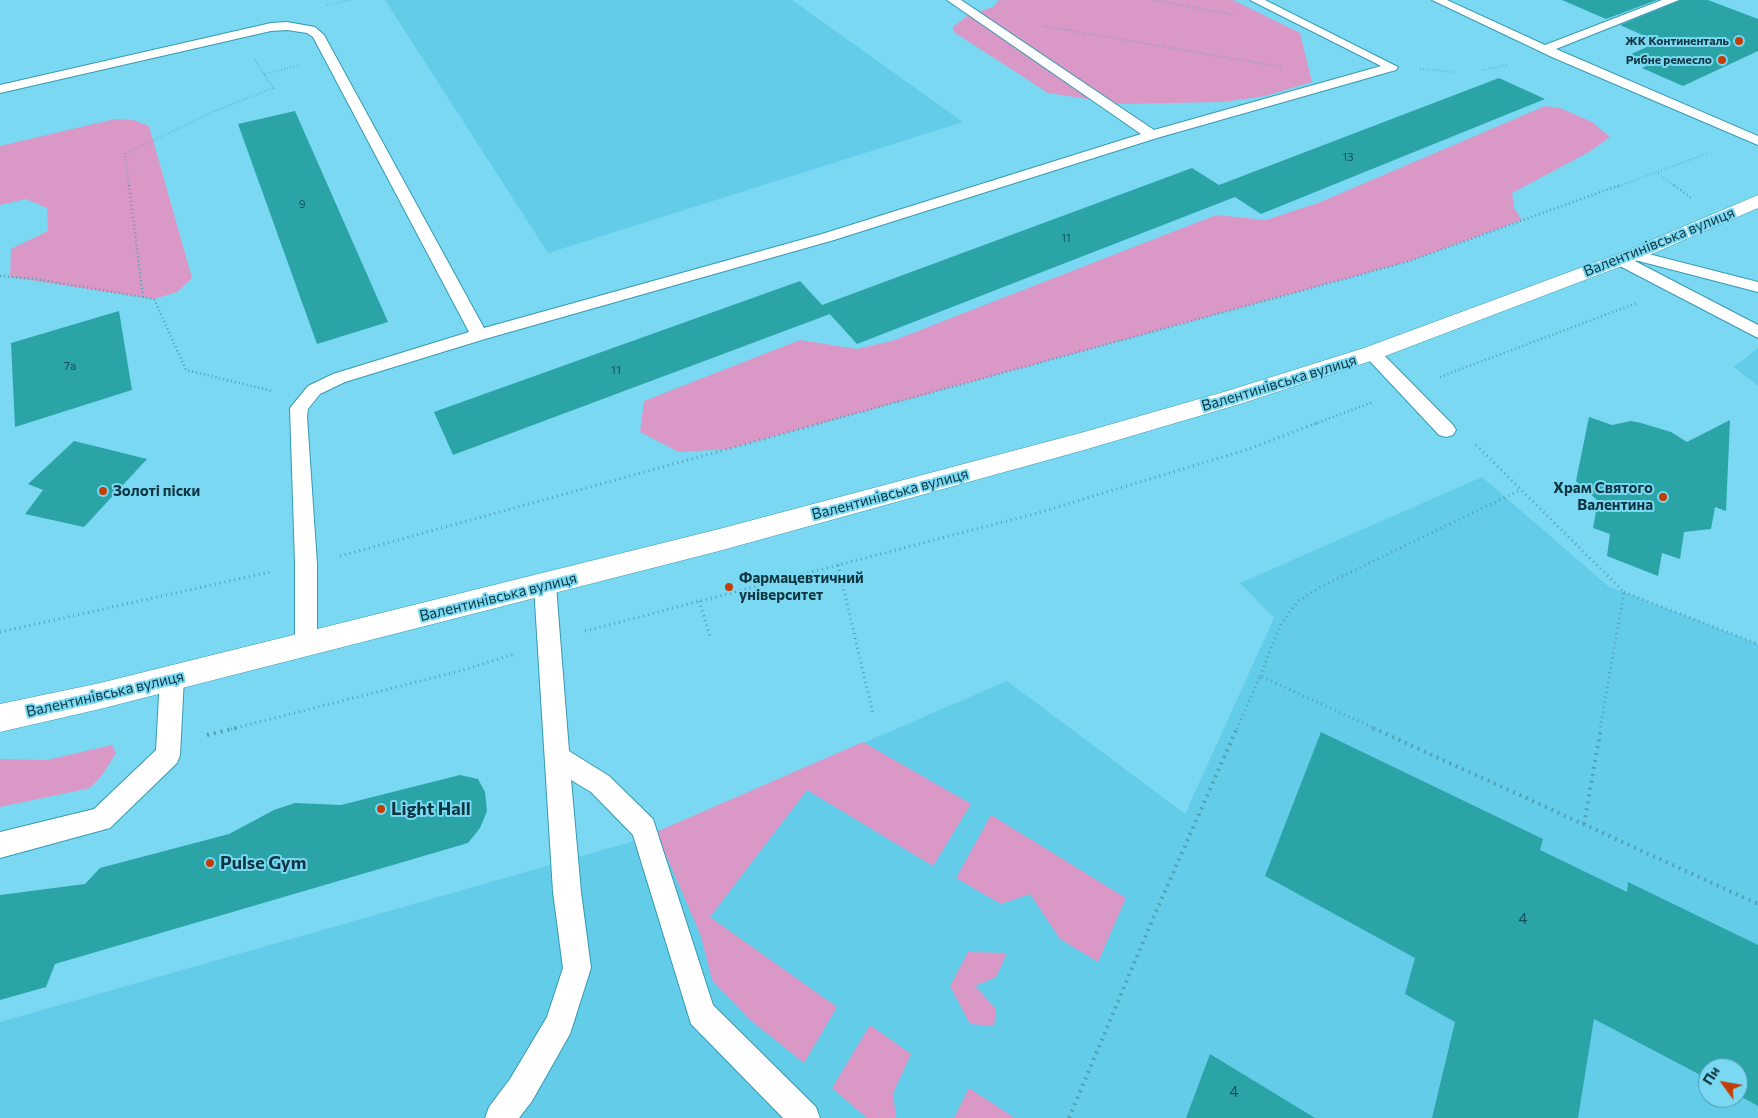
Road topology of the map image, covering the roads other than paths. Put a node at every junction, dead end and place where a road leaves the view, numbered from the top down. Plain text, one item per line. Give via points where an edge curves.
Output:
1 (953, 0) edge
2 (1256, 0) edge
3 (1438, 0) edge
4 (1673, 0) edge
5 (1545, 49) junction
6 (0, 89) edge
7 (1152, 135) junction
8 (1754, 139) edge
9 (1758, 201) edge
10 (1627, 258) junction
11 (1758, 288) edge
12 (1758, 332) edge
13 (479, 335) junction
14 (1372, 353) junction
15 (1446, 430) dead end
16 (546, 586) junction
17 (306, 645) junction
18 (172, 678) junction
19 (0, 718) edge
20 (558, 758) junction
21 (0, 845) edge
22 (500, 1118) edge
23 (805, 1118) edge

1 - 7 lane
2 - 7 lane via 1392,67
3 - 5 lane
4 - 5 lane
5 - 8 lane
6 - 13 lane via 271,27 300,27 318,35
7 - 13 lane via 828,237
9 - 10 street, Валентинівська вулиця
10 - 11 lane
10 - 12 lane
10 - 14 street, Валентинівська вулиця
13 - 17 lane via 339,378 314,390 299,408
14 - 15 lane
14 - 16 street, Валентинівська вулиця via 1084,441
16 - 17 street, Валентинівська вулиця
16 - 20 lane
17 - 18 street, Валентинівська вулиця
18 - 19 street, Валентинівська вулиця
18 - 21 lane via 168,755 101,819
20 - 22 lane via 567,892 577,968 560,1024 521,1090
20 - 23 lane via 600,784 644,828 700,1014

